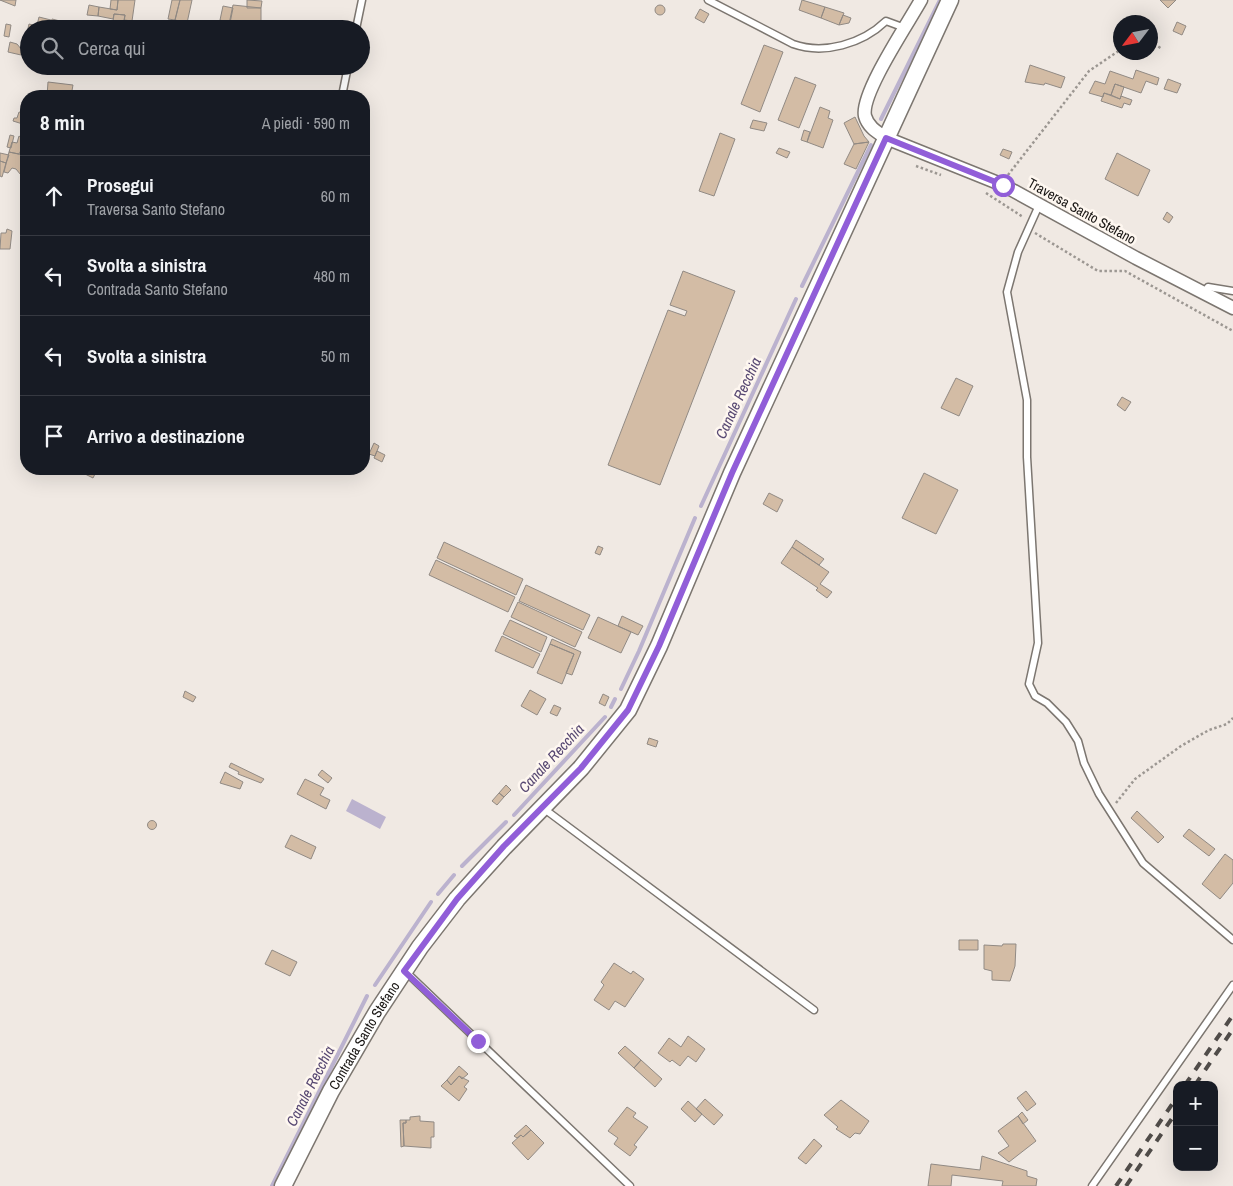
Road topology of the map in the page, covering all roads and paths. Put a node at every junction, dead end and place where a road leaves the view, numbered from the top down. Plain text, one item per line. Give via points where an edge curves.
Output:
1 (362, 0) edge
2 (708, 0) edge
3 (922, 0) edge
4 (950, 0) edge
5 (358, 20) edge
6 (906, 28) junction
7 (1158, 46) edge
8 (1162, 49) dead end
9 (1113, 55) edge
10 (346, 75) edge
11 (343, 90) edge
12 (886, 138) junction
13 (908, 162) dead end
14 (949, 178) dead end
15 (1003, 185) junction
16 (979, 190) dead end
17 (1040, 203) junction
18 (1029, 225) junction
19 (1233, 291) edge
20 (1204, 293) junction
21 (1233, 308) edge
22 (1233, 331) edge
23 (1233, 718) edge
24 (542, 808) junction
25 (1110, 810) junction
26 (1233, 940) edge
27 (404, 971) junction
28 (1233, 985) edge
29 (814, 1010) dead end
30 (283, 1186) edge
31 (630, 1186) edge
32 (1092, 1186) edge

1 - 5 lane
2 - 6 lane via 793,44 807,48 827,48 856,41 873,33 886,21
3 - 6 street, Traversa Santo Stefano
4 - 12 street, Contrada Santo Stefano
6 - 12 street, Traversa Santo Stefano via 871,86 865,107 871,128
7 - 8 path
9 - 15 path via 1090,71 1033,140
10 - 11 lane
12 - 15 street, Traversa Santo Stefano
12 - 24 street, Contrada Santo Stefano via 732,473 659,646 628,710 581,768
13 - 14 path
15 - 17 street, Traversa Santo Stefano
16 - 18 path via 1023,216
17 - 18 lane
17 - 20 street, Traversa Santo Stefano
18 - 22 path via 1035,233 1098,271 1125,272
18 - 25 lane via 1007,292 1027,400 1038,643 1029,684 1035,696 1066,722 1078,741 1084,764
19 - 20 lane via 1208,287
20 - 21 street, Traversa Santo Stefano
23 - 25 path via 1181,746 1136,780
24 - 27 street, Contrada Santo Stefano via 457,899
24 - 29 lane
25 - 26 lane via 1143,863
27 - 30 street, Contrada Santo Stefano via 331,1091
27 - 31 lane
28 - 32 lane

